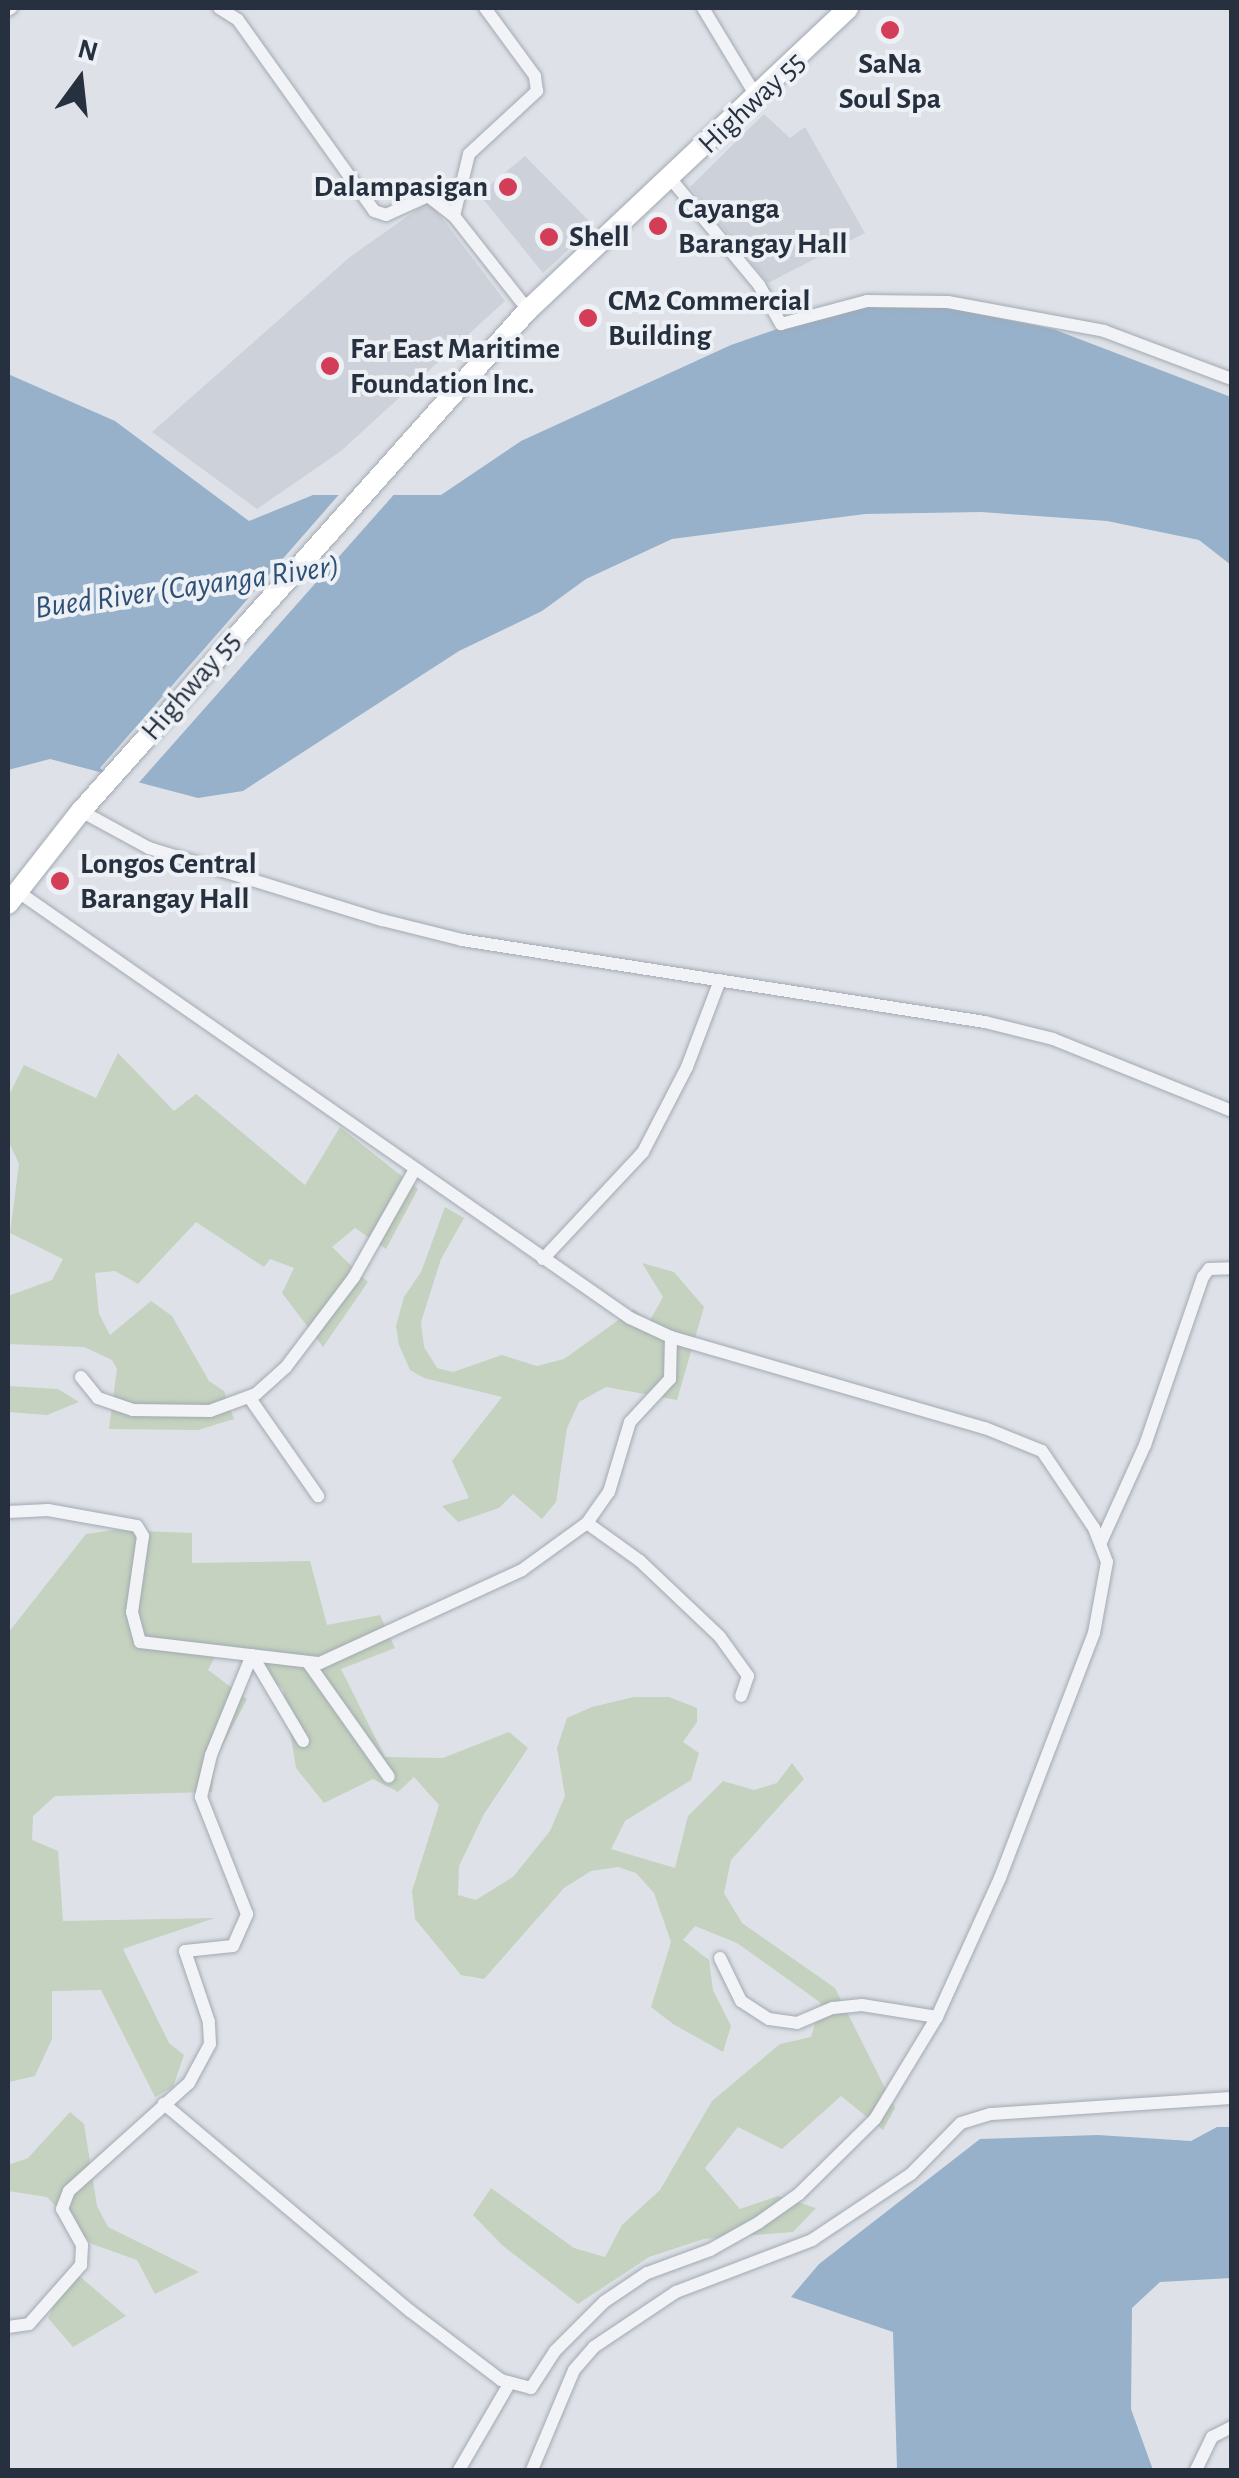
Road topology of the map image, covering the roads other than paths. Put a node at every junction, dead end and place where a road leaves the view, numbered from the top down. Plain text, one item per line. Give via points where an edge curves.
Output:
1 (219, 8) edge
2 (485, 8) edge
3 (703, 8) edge
4 (848, 8) edge
5 (758, 99) junction
6 (670, 178) junction
7 (454, 216) junction
8 (528, 310) junction
9 (1232, 379) edge
10 (81, 811) junction
11 (12, 898) edge
12 (720, 980) junction
13 (1232, 1111) edge
14 (415, 1169) junction
15 (543, 1259) junction
16 (1232, 1268) edge
17 (671, 1338) junction
18 (80, 1378) dead end
19 (249, 1397) junction
20 (318, 1496) dead end
21 (8, 1512) edge
22 (586, 1524) junction
23 (1100, 1542) junction
24 (252, 1654) junction
25 (310, 1664) junction
26 (741, 1696) dead end
27 (303, 1741) dead end
28 (389, 1778) dead end
29 (720, 1958) dead end
30 (937, 2017) junction
31 (1232, 2098) edge
32 (164, 2104) junction
33 (8, 2326) edge
34 (509, 2384) junction
35 (1232, 2428) edge
36 (459, 2470) edge
37 (532, 2470) edge
38 (1196, 2470) edge

1 - 7 street via 238,20 374,211 386,215 428,196
2 - 7 street via 535,76 537,91 523,110 477,143 463,170
3 - 5 street
4 - 5 highway, Highway 55
5 - 6 highway, Highway 55
6 - 8 highway, Highway 55
6 - 9 street via 758,285 781,324 867,301 948,302 1104,332
7 - 8 street
8 - 10 highway, Highway 55
10 - 11 highway, Highway 55
10 - 12 street via 149,848 382,920 462,940
11 - 14 street
12 - 13 street via 1036,1035
12 - 15 street via 687,1067 643,1152
14 - 15 street
14 - 19 street via 354,1277 286,1367
15 - 17 street
16 - 23 street via 1209,1269 1203,1277 1145,1445
17 - 22 street via 670,1379 630,1422 609,1492
17 - 23 street via 1031,1444 1057,1468
18 - 19 street via 98,1398 134,1410 210,1411
19 - 20 street
21 - 24 street via 48,1510 132,1523 143,1536 132,1612 136,1640
22 - 25 street via 522,1570 346,1654
22 - 26 street via 640,1561 720,1637 748,1676
23 - 30 street via 1107,1562 1104,1597 1084,1662 1000,1878
24 - 25 street
24 - 27 street
24 - 32 street via 210,1755 201,1797 245,1908 245,1926 232,1946 186,1949 210,2044 190,2082
25 - 28 street
29 - 30 street via 741,2002 770,2019 797,2023 862,2005
30 - 34 street via 875,2119 799,2194 710,2250 647,2273 604,2302 554,2351 531,2388
31 - 37 street via 990,2114 961,2122 911,2174 812,2240 676,2292 594,2347 574,2370
32 - 33 street via 69,2191 62,2209 82,2246 81,2266 29,2324
32 - 34 street via 410,2311
34 - 36 street
35 - 38 street via 1212,2437

